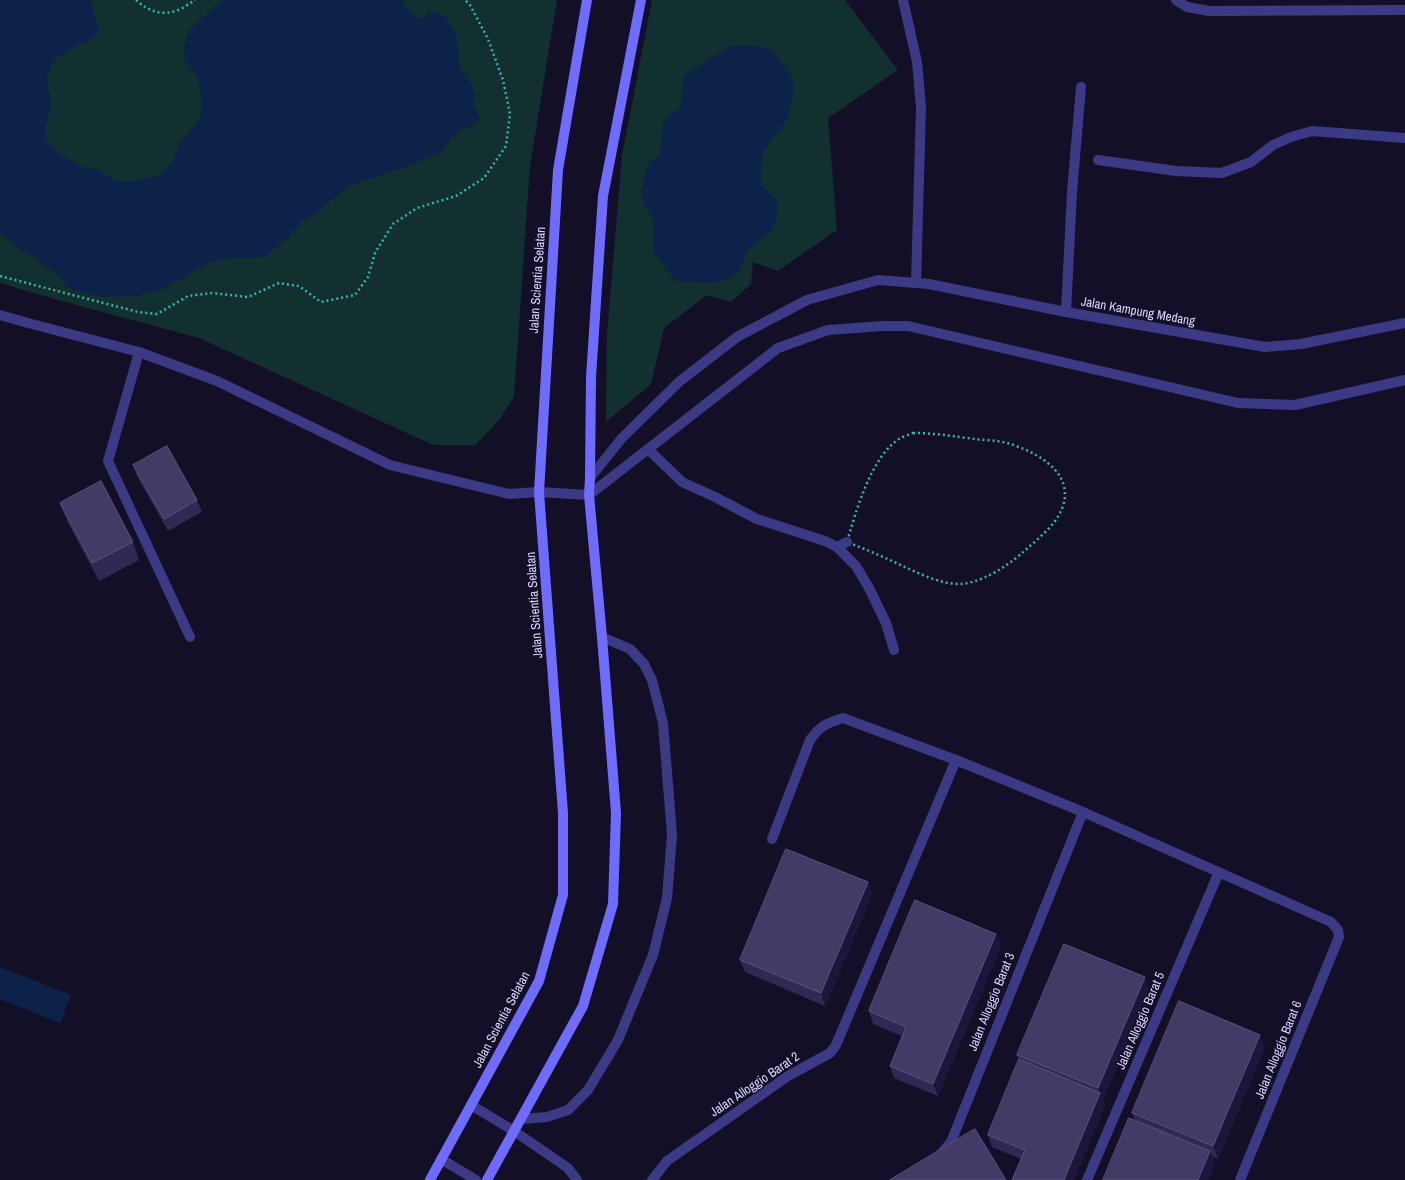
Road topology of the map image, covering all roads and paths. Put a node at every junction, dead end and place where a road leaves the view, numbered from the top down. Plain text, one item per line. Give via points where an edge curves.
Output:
1 (136, 0) edge
2 (195, 0) edge
3 (465, 0) edge
4 (588, 0) edge
5 (641, 0) edge
6 (902, 0) edge
7 (1176, 0) edge
8 (1405, 10) edge
9 (1081, 87) dead end
10 (1405, 138) edge
11 (1098, 160) dead end
12 (0, 276) edge
13 (916, 283) junction
14 (1066, 312) junction
15 (0, 315) edge
16 (1405, 324) edge
17 (139, 352) junction
18 (1405, 380) edge
19 (648, 449) junction
20 (590, 478) junction
21 (539, 492) junction
22 (589, 494) junction
23 (847, 542) junction
24 (837, 547) junction
25 (190, 637) dead end
26 (602, 637) junction
27 (894, 650) dead end
28 (956, 760) junction
29 (1083, 812) junction
30 (772, 839) dead end
31 (1219, 872) junction
32 (471, 1106) junction
33 (521, 1118) junction
34 (514, 1131) junction
35 (441, 1159) junction
36 (932, 1160) edge
37 (430, 1180) edge
38 (476, 1180) edge
39 (486, 1180) edge
40 (577, 1180) edge
41 (652, 1180) edge
42 (1087, 1180) edge
43 (1240, 1180) edge

1 - 2 path via 158,13 175,11
3 - 12 path via 488,40 503,80 510,114 506,146 484,178 456,196 417,208 393,224 375,253 368,277 355,294 321,302 299,286 279,283 248,297 212,293 188,296 157,314 138,312
4 - 21 street, Jalan Scientia Selatan via 558,170
5 - 20 street via 603,196 591,377
6 - 13 street via 917,62 921,107
7 - 8 street via 1187,7 1209,11
9 - 14 street, Jalan Kampung Medang
10 - 11 street via 1312,131 1273,145 1251,162 1222,172 1176,171
13 - 14 street
13 - 20 street via 878,280 806,300 737,337 680,381 622,438
14 - 16 street, Jalan Kampung Medang via 1265,347 1301,344
15 - 17 street
17 - 21 street via 217,381 390,465 509,494
17 - 25 street via 108,461
18 - 19 street via 1295,405 1238,403 908,326 828,330 778,348
19 - 22 street
19 - 24 street via 682,482 757,519
20 - 22 street
21 - 22 street
21 - 32 street, Jalan Scientia Selatan via 563,813 564,894 539,980
22 - 26 street
23 - 23 path via 943,582 971,582 985,577 1015,559 1046,531 1062,507 1065,495 1063,484 1059,474 1050,464 1008,443 913,433 900,438 886,450 875,465
23 - 24 street
24 - 27 street via 856,566 869,588 886,623
26 - 33 street via 616,813 613,904 584,1006
26 - 33 street via 630,650 644,664 652,680 663,723 672,835 667,898 653,955 618,1040 588,1090 568,1110 547,1117
28 - 29 street
28 - 30 street via 843,718 828,723 819,728 810,740
28 - 41 street, Jalan Alloggio Barat 2 via 836,1045 830,1053 788,1076 667,1162
29 - 31 street
29 - 36 street, Jalan Alloggio Barat 3 via 951,1142
31 - 42 street, Jalan Alloggio Barat 5
31 - 43 street, Jalan Alloggio Barat 6 via 1326,919 1336,926 1339,937
32 - 34 street
32 - 35 street, Jalan Scientia Selatan
33 - 34 street
34 - 39 street
34 - 40 street via 568,1168
35 - 37 street, Jalan Scientia Selatan
35 - 38 street

